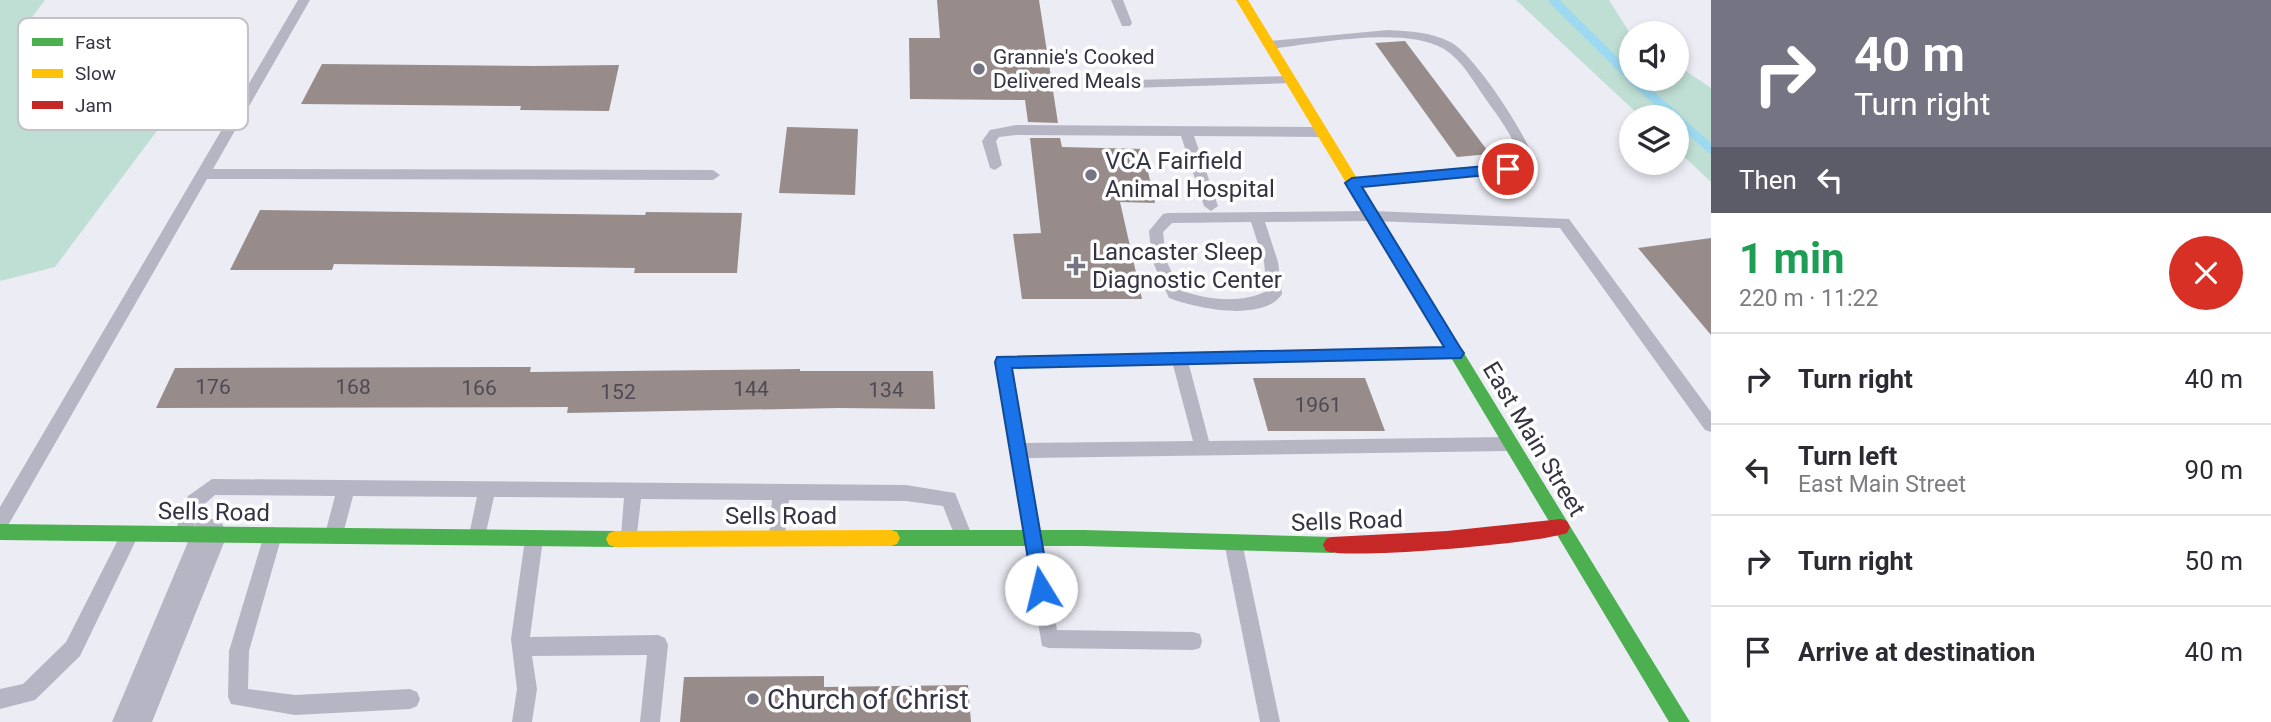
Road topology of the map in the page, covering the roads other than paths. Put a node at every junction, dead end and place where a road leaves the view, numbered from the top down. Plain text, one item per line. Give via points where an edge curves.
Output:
1 (303, 0) edge
2 (1117, 0) edge
3 (1242, 0) edge
4 (1126, 23) dead end
5 (1269, 45) junction
6 (1290, 80) junction
7 (1095, 85) dead end
8 (248, 95) edge
9 (228, 130) edge
10 (1186, 130) junction
11 (1321, 132) junction
12 (995, 165) dead end
13 (202, 174) junction
14 (713, 175) dead end
15 (1352, 183) junction
16 (1211, 206) dead end
17 (1373, 216) junction
18 (1255, 217) junction
19 (1456, 353) junction
20 (1179, 358) junction
21 (1711, 425) edge
22 (1510, 444) junction
23 (1203, 448) junction
24 (1018, 451) junction
25 (346, 488) junction
26 (488, 489) junction
27 (633, 491) junction
28 (782, 492) junction
29 (0, 523) edge
30 (1561, 527) junction
31 (0, 532) edge
32 (130, 533) junction
33 (196, 535) junction
34 (272, 535) junction
35 (333, 536) junction
36 (478, 538) junction
37 (629, 538) junction
38 (778, 538) junction
39 (964, 538) junction
40 (1033, 538) junction
41 (534, 539) junction
42 (1234, 544) junction
43 (1193, 641) dead end
44 (522, 647) junction
45 (0, 699) edge
46 (410, 699) dead end
47 (132, 722) edge
48 (523, 722) edge
49 (650, 722) edge
50 (1270, 722) edge
51 (1679, 722) edge

1 - 8 lane
2 - 4 lane
3 - 5 street, East Main Street
5 - 6 street, East Main Street
5 - 15 lane via 1399,34 1433,37 1451,47 1476,76 1521,138 1527,159 1508,169
6 - 7 lane
6 - 11 street, East Main Street
9 - 13 lane
10 - 11 lane
10 - 12 lane via 995,133 989,141
10 - 16 lane
11 - 15 street, East Main Street
13 - 14 lane
13 - 29 lane
15 - 17 street, East Main Street
17 - 18 lane
17 - 19 street, East Main Street
17 - 21 lane via 1563,223
18 - 18 lane via 1168,218 1156,231 1159,260 1174,294 1199,304 1262,302 1275,294
19 - 20 lane
19 - 22 street, East Main Street
20 - 23 lane
20 - 24 lane via 1003,362
22 - 23 lane
22 - 30 street, East Main Street
23 - 24 lane
24 - 40 lane
25 - 26 lane
25 - 33 lane via 212,487 194,502
25 - 35 lane
26 - 27 lane
26 - 36 lane
27 - 28 lane
27 - 37 lane
28 - 38 lane
28 - 39 lane via 906,493 949,499
30 - 42 street, Sells Road via 1370,545
30 - 51 street, East Main Street
31 - 32 street, Sells Road
32 - 33 street, Sells Road
32 - 45 lane via 73,649 28,693
33 - 34 street, Sells Road
33 - 47 street
34 - 35 street, Sells Road
34 - 46 lane via 239,651 238,697 295,705
35 - 36 street, Sells Road
36 - 41 street, Sells Road
37 - 38 street, Sells Road
37 - 41 street, Sells Road
38 - 39 street, Sells Road
39 - 40 street, Sells Road
40 - 42 street, Sells Road
40 - 43 lane via 1049,639
41 - 44 lane
42 - 50 lane
44 - 48 lane via 527,689
44 - 49 lane via 658,645

